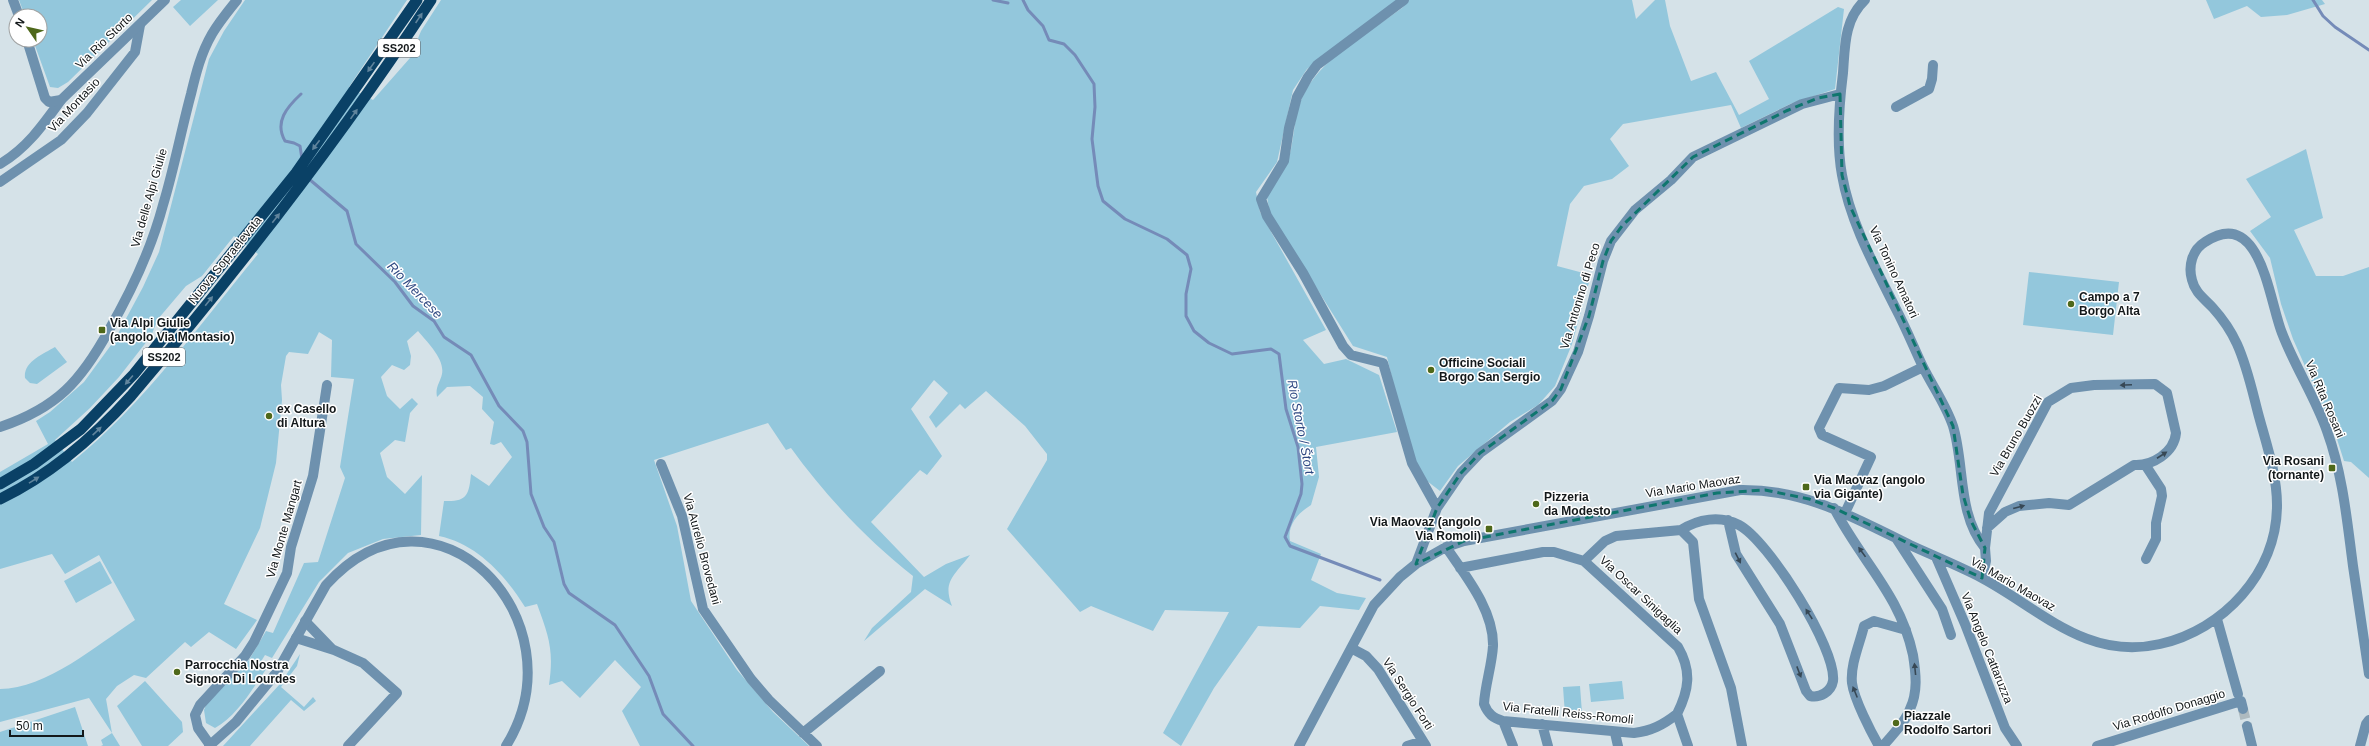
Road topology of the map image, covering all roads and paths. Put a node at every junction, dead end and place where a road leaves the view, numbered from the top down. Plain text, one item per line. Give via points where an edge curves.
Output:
1 (165, 0) edge
2 (237, 0) edge
3 (417, 0) edge
4 (431, 0) edge
5 (1404, 0) edge
6 (1865, 0) edge
7 (140, 25) junction
8 (29, 48) edge
9 (1933, 65) dead end
10 (1840, 94) junction
11 (61, 100) junction
12 (1896, 107) dead end
13 (0, 164) edge
14 (0, 182) edge
15 (2200, 245) joint
16 (1923, 367) junction
17 (326, 385) dead end
18 (0, 428) edge
19 (661, 464) dead end
20 (2146, 466) junction
21 (0, 484) edge
22 (0, 499) edge
23 (1437, 508) junction
24 (1834, 508) junction
25 (1845, 514) junction
26 (1728, 520) junction
27 (1987, 528) junction
28 (1681, 530) junction
29 (1896, 538) junction
30 (1446, 547) junction
31 (1985, 548) junction
32 (1936, 557) junction
33 (2146, 559) dead end
34 (1584, 561) junction
35 (1416, 564) junction
36 (1460, 568) junction
37 (1982, 578) junction
38 (2217, 619) junction
39 (306, 621) junction
40 (1906, 630) junction
41 (1951, 635) dead end
42 (296, 638) junction
43 (1351, 648) junction
44 (334, 650) junction
45 (880, 671) dead end
46 (2369, 674) edge
47 (2238, 694) dead end
48 (2243, 709) dead end
49 (1677, 714) junction
50 (2369, 720) edge
51 (1503, 721) junction
52 (1542, 724) junction
53 (2247, 726) tunnel mouth
54 (803, 733) junction
55 (1616, 733) junction
56 (1424, 744) edge
57 (210, 746) edge
58 (348, 746) edge
59 (506, 746) edge
60 (817, 746) edge
61 (1299, 746) edge
62 (1407, 746) edge
63 (1513, 746) edge
64 (1548, 746) edge
65 (1618, 746) edge
66 (1688, 746) edge
67 (1742, 746) edge
68 (1879, 746) edge
69 (1883, 746) edge
70 (2017, 746) edge
71 (2098, 746) edge
72 (2252, 746) edge
73 (2360, 746) edge

1 - 7 street, Via Rio Storto
2 - 18 street, Via delle Alpi Giulie via 222,17 204,49 163,206 143,264 122,307 77,381 44,408
3 -> 21 highway, Nuova Sopraelevata / SS202 via 296,173 121,389 60,446
22 -> 4 highway, Nuova Sopraelevata / SS202 via 43,474 67,456 131,396 307,178 366,97
5 - 23 street via 1317,66 1308,77 1293,111 1284,161 1261,199 1267,216 1303,273 1343,346 1352,355 1383,363 1412,462
6 - 10 street, Via Tonino Amatori via 1857,7 1847,28
7 - 11 street, Via Rio Storto
7 - 14 street, Via Montasio via 136,52 87,113 62,140
8 - 11 street via 45,98 49,102
9 - 12 street via 1929,89
10 - 16 street, Via Tonino Amatori via 1842,175 1850,206 1874,266
10 - 23 street, Via Antonino di Peco via 1802,104 1693,157 1671,180 1635,210 1611,241 1578,352 1562,389 1552,401 1480,452 1461,473
11 - 13 street, Via Rio Storto via 36,135
15 - 38 street, Via Mario Maovaz via 2193,254 2191,278 2197,292 2228,326 2238,346 2274,476 2277,507 2274,530 2258,573 2231,607
15 - 46 street, Via Rita Rosani via 2212,237 2227,234 2240,237 2250,244 2259,256 2282,334 2328,432 2339,473
16 - 25 street via 1884,386 1869,390 1839,388 1819,428 1822,436 1871,457
16 - 31 street, Via Tonino Amatori via 1953,426 1963,495 1979,541
17 - 57 street, Via Monte Mangart via 313,476 287,573 245,656 200,705 195,715 198,728
19 - 54 street, Via Aurelio Brovedani via 682,516 703,609 751,679
27 -> 20 street via 2005,512 2019,506 2049,503 2069,505 2134,465
20 -> 27 street, Via Bruno Buozzi via 2169,451 2175,440 2175,425 2164,389 2155,384 2071,388 2048,402 1999,492 1989,513
20 - 33 street via 2161,488 2162,496 2156,523 2156,539
23 - 35 street, Via Antonino di Peco
24 - 25 street, Via Mario Maovaz
24 - 30 street, Via Mario Maovaz via 1788,494 1765,490 1740,490 1464,541
40 -> 24 street via 1887,590 1843,526
25 - 29 street, Via Mario Maovaz
26 -> 26 street via 1736,554 1780,624 1806,691 1815,697 1826,692 1831,688 1833,675 1813,620 1776,561 1753,533
26 - 28 street via 1711,519 1690,524
27 - 31 street, Via Bruno Buozzi
28 - 34 street via 1616,536 1605,541
28 - 67 street via 1693,542 1699,599 1731,688
29 - 32 street, Via Mario Maovaz
29 - 41 street via 1942,609
30 - 35 street, Via Mario Maovaz
30 - 36 street, Via Fratelli Reiss-Romoli
31 - 37 street, Via Bruno Buozzi via 1986,561
32 - 37 street, Via Mario Maovaz
32 - 70 street, Via Angelo Cattaruzza via 2006,728
34 - 36 street, Via Oscar Sinigaglia via 1554,552 1543,552
34 - 49 street, Via Oscar Sinigaglia via 1678,647 1688,672 1688,688
35 - 43 street, Via Mario Maovaz via 1374,605
36 - 51 street, Via Fratelli Reiss-Romoli via 1485,611 1492,634 1493,647 1484,704 1487,712
37 - 38 street, Via Mario Maovaz via 2074,635 2115,647 2138,648 2177,640
38 - 47 street
39 - 42 street
39 - 44 street
39 - 59 street via 326,586 337,574 352,561 371,551 400,543 425,543 444,547 468,558 501,590 518,620 526,650 526,697 514,732
68 -> 40 street via 1852,685 1864,626 1874,622
69 -> 40 street via 1905,719 1911,708 1916,686 1915,667
42 - 44 street
42 - 57 street via 277,672 251,706
43 - 56 street, Via Sergio Forti via 1366,656 1378,669
43 - 61 street, Via Mario Maovaz
44 - 58 street via 363,663 397,693
45 - 54 street
48 - 71 street, Via Rodolfo Donaggio via 2241,701
49 - 55 street, Via Fratelli Reiss-Romoli via 1649,731
49 - 66 street
50 - 73 street
51 - 52 street, Via Fratelli Reiss-Romoli
51 - 63 street
52 - 55 street, Via Fratelli Reiss-Romoli
52 - 64 street
53 - 72 street
54 - 60 street, Via Aurelio Brovedani
55 - 65 street
56 - 62 street, Via Sergio Forti

